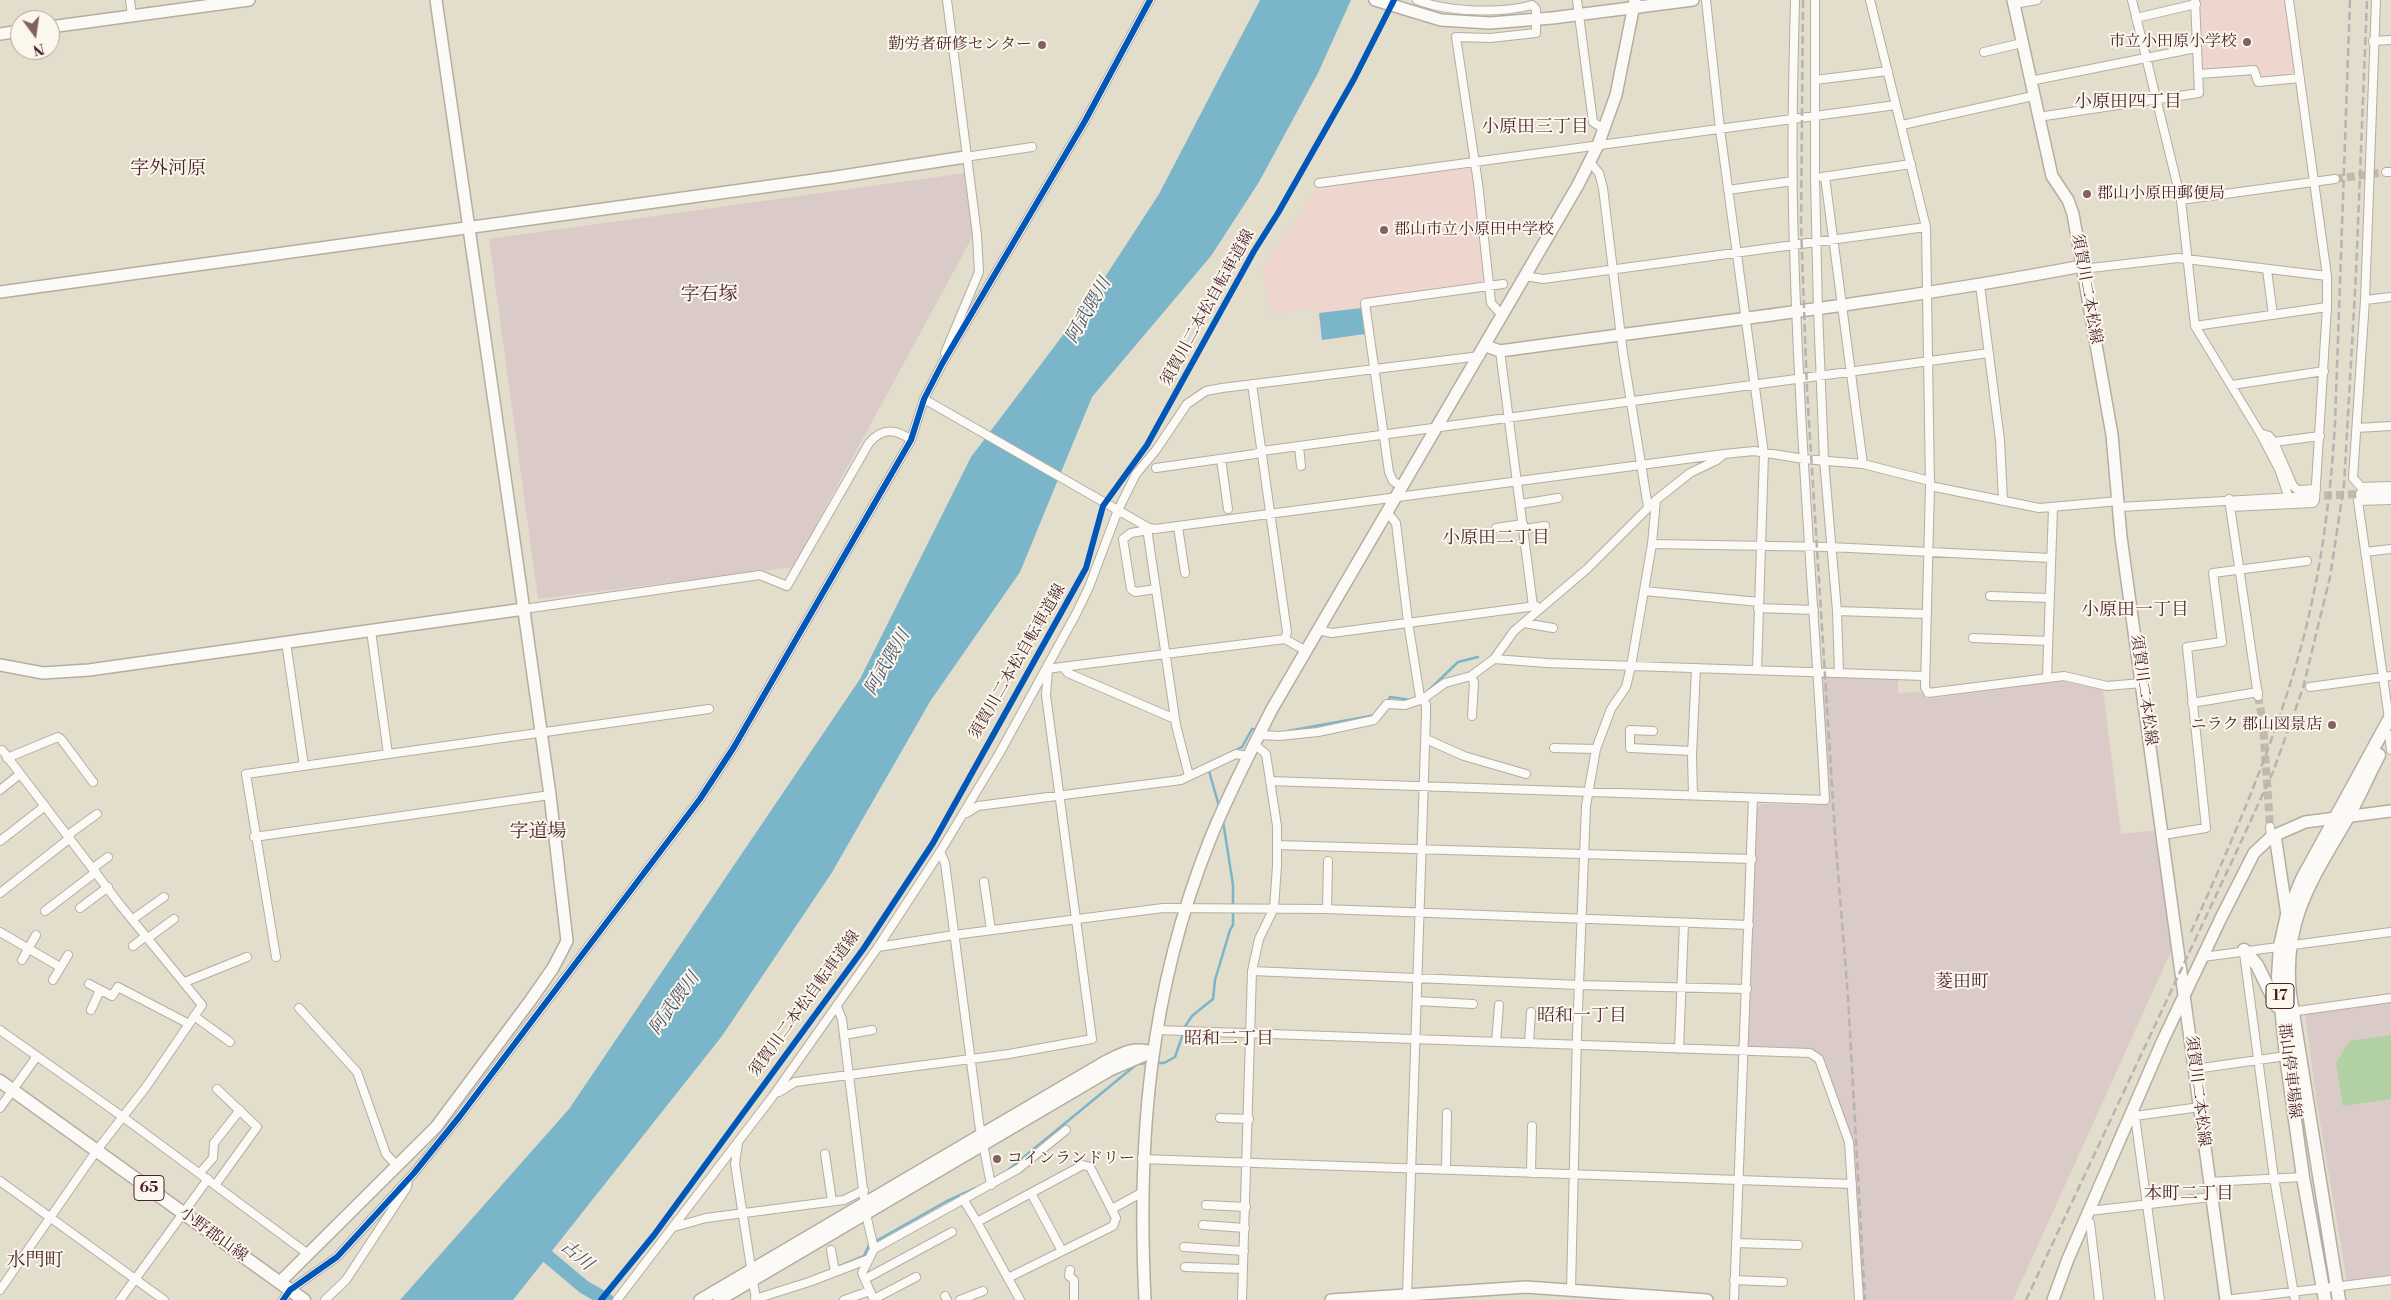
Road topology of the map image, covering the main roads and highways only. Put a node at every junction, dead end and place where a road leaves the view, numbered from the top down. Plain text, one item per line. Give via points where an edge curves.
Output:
1 (2390, 725) edge
2 (2285, 946) junction
3 (2244, 950) road end
4 (2281, 1013) junction
5 (0, 1081) edge
6 (291, 1293) edge
7 (2324, 1294) edge
8 (2339, 1300) edge

1 - 2 main road, 郡山停車場線 / 17 via 2348,815 2303,894
1 - 2 main road, 郡山停車場線 / 17 via 2302,879 2287,915
2 - 4 main road, 郡山停車場線 / 17 via 2278,977
2 - 8 main road, 郡山停車場線 / 17
3 - 4 main road via 2257,965
4 - 7 main road, 郡山停車場線 / 17 via 2303,1177
5 - 6 main road, 小野郡山線 / 65

